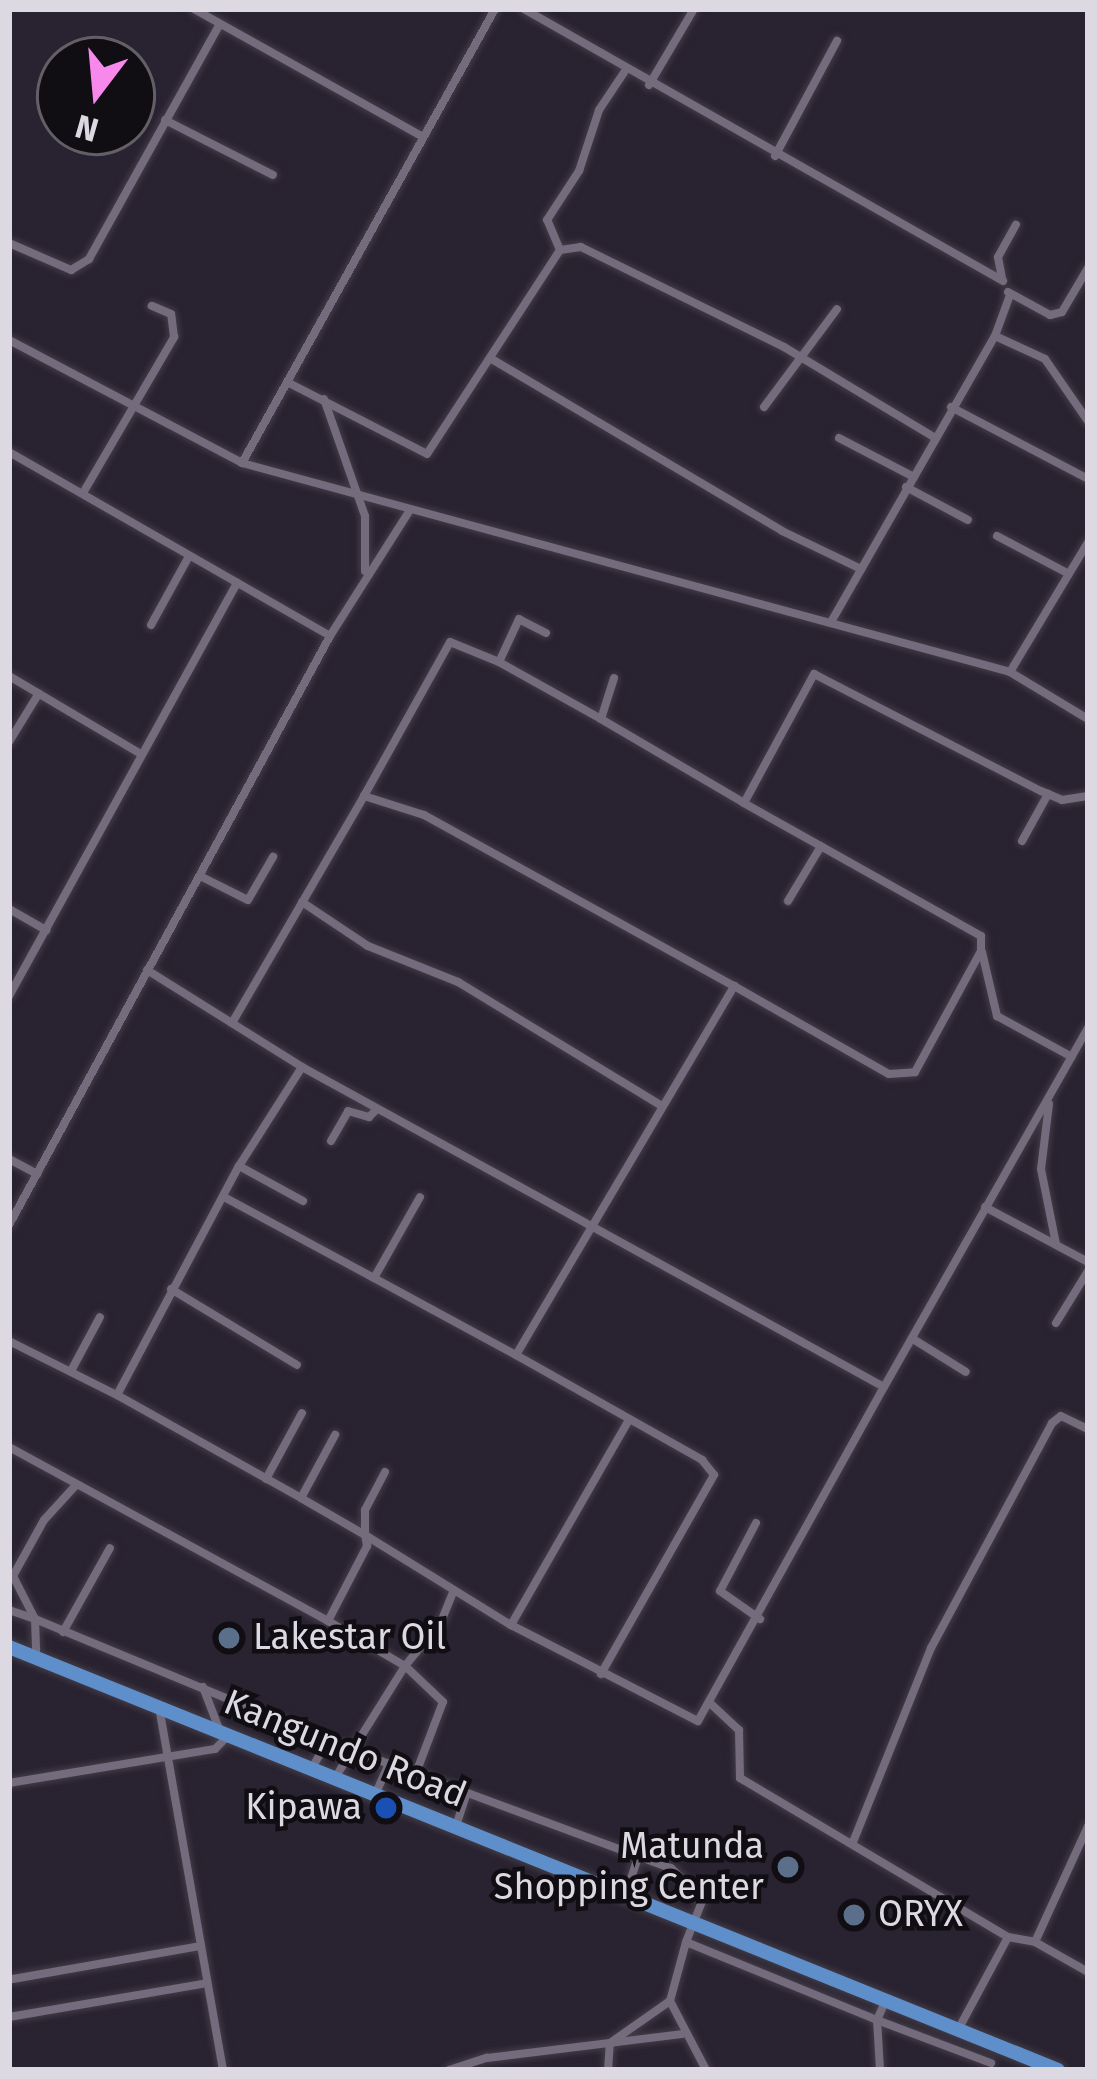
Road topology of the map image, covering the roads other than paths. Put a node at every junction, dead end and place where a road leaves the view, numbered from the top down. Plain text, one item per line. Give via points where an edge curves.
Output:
1 (194, 9) edge
2 (495, 9) edge
3 (524, 9) edge
4 (694, 9) edge
5 (205, 13) edge
6 (218, 27) junction
7 (837, 40) dead end
8 (625, 71) junction
9 (649, 85) junction
10 (165, 120) junction
11 (423, 137) junction
12 (775, 156) junction
13 (273, 175) dead end
14 (1016, 225) dead end
15 (9, 243) edge
16 (560, 250) junction
17 (1088, 268) edge
18 (1004, 281) junction
19 (1010, 295) junction
20 (152, 307) dead end
21 (837, 309) dead end
22 (995, 336) junction
23 (9, 341) edge
24 (800, 356) junction
25 (490, 358) junction
26 (287, 382) junction
27 (324, 399) junction
28 (130, 404) junction
29 (764, 407) dead end
30 (951, 407) junction
31 (1088, 421) edge
32 (934, 437) junction
33 (839, 438) dead end
34 (9, 452) edge
35 (242, 463) junction
36 (912, 476) junction
37 (1088, 479) edge
38 (906, 487) junction
39 (83, 494) junction
40 (351, 494) junction
41 (407, 513) junction
42 (968, 520) dead end
43 (997, 536) dead end
44 (1088, 542) edge
45 (188, 558) junction
46 (861, 569) junction
47 (1069, 574) junction
48 (364, 578) junction
49 (238, 584) junction
50 (831, 622) junction
51 (152, 625) dead end
52 (546, 633) dead end
53 (330, 636) junction
54 (499, 662) junction
55 (1010, 672) junction
56 (9, 676) edge
57 (614, 678) dead end
58 (39, 693) junction
59 (601, 719) junction
60 (1088, 719) edge
61 (9, 742) edge
62 (141, 754) junction
63 (1048, 794) junction
64 (364, 796) junction
65 (1088, 796) edge
66 (744, 803) junction
67 (1022, 841) dead end
68 (821, 846) junction
69 (273, 856) dead end
70 (202, 877) junction
71 (788, 901) dead end
72 (302, 902) junction
73 (9, 909) edge
74 (46, 930) junction
75 (981, 951) junction
76 (147, 970) junction
77 (734, 986) junction
78 (9, 996) edge
79 (232, 1023) junction
80 (1088, 1028) edge
81 (1072, 1057) junction
82 (302, 1067) junction
83 (1050, 1095) junction
84 (662, 1106) junction
85 (377, 1109) junction
86 (331, 1142) dead end
87 (9, 1159) edge
88 (239, 1166) junction
89 (37, 1174) junction
90 (224, 1197) junction
91 (420, 1197) dead end
92 (303, 1201) dead end
93 (986, 1207) junction
94 (9, 1225) edge
95 (592, 1225) junction
96 (1055, 1244) junction
97 (1088, 1262) edge
98 (1088, 1271) edge
99 (374, 1278) junction
100 (171, 1289) junction
101 (100, 1317) dead end
102 (1057, 1323) dead end
103 (913, 1339) junction
104 (9, 1341) edge
105 (516, 1355) junction
106 (297, 1365) dead end
107 (71, 1371) junction
108 (966, 1372) dead end
109 (884, 1387) junction
110 (117, 1395) junction
111 (302, 1413) dead end
112 (629, 1420) junction
113 (1088, 1429) edge
114 (335, 1436) dead end
115 (9, 1447) edge
116 (385, 1472) dead end
117 (266, 1478) junction
118 (76, 1485) junction
119 (301, 1498) junction
120 (756, 1522) dead end
121 (365, 1535) junction
122 (110, 1548) dead end
123 (453, 1592) junction
124 (9, 1610) edge
125 (760, 1618) junction
126 (35, 1619) junction
127 (328, 1621) junction
128 (511, 1625) junction
129 (63, 1632) junction
130 (9, 1647) edge
131 (36, 1658) junction
132 (405, 1666) junction
133 (602, 1675) junction
134 (202, 1686) junction
135 (712, 1705) junction
136 (159, 1707) junction
137 (224, 1732) junction
138 (328, 1740) junction
139 (354, 1750) junction
140 (170, 1751) junction
141 (389, 1763) junction
142 (311, 1769) junction
143 (416, 1773) junction
144 (334, 1778) junction
145 (9, 1783) edge
146 (467, 1793) junction
147 (375, 1795) junction
148 (1088, 1826) edge
149 (455, 1827) junction
150 (853, 1842) junction
151 (638, 1856) junction
152 (626, 1894) junction
153 (693, 1922) junction
154 (1009, 1937) junction
155 (686, 1942) junction
156 (1035, 1942) junction
157 (201, 1946) junction
158 (1088, 1972) edge
159 (13, 1979) dead end
160 (207, 1983) junction
161 (886, 2000) junction
162 (670, 2001) junction
163 (9, 2017) edge
164 (878, 2020) junction
165 (958, 2029) junction
166 (682, 2033) junction
167 (610, 2043) junction
168 (1000, 2047) junction
169 (988, 2066) edge
170 (223, 2070) edge
171 (449, 2070) edge
172 (608, 2070) edge
173 (706, 2070) edge
174 (880, 2070) edge
175 (1058, 2070) edge

1 - 5 street
2 - 11 street
3 - 8 street
4 - 9 street
5 - 6 street
6 - 10 street
6 - 11 street
7 - 12 street
8 - 9 street
8 - 16 street via 598,110 580,171 547,220
9 - 12 street
10 - 13 street
10 - 15 street via 79,268 52,266
11 - 26 street
12 - 18 street
14 - 18 street via 998,257
16 - 24 street via 581,247 609,258
16 - 25 street
17 - 19 street via 1062,311 1050,315
18 - 19 street
19 - 22 street
20 - 28 street via 171,314 174,337
21 - 24 street
22 - 30 street
22 - 31 street via 1046,359
23 - 28 street
24 - 29 street
24 - 32 street
25 - 27 street via 427,454
25 - 46 street via 782,531
26 - 27 street
26 - 35 street
27 - 40 street
28 - 35 street
28 - 39 street
30 - 32 street
30 - 37 street
32 - 36 street
33 - 36 street
34 - 39 street
35 - 40 street
36 - 38 street
38 - 42 street
38 - 46 street
39 - 45 street
40 - 41 street
40 - 48 street via 370,538
41 - 48 street
41 - 50 street
43 - 47 street
44 - 47 street
45 - 49 street
45 - 51 street
46 - 50 street
47 - 55 street
48 - 53 street
49 - 53 street
49 - 62 street
50 - 55 street
52 - 54 street via 519,619
53 - 70 street
54 - 59 street
54 - 64 street via 450,642
55 - 60 street
56 - 58 street
57 - 59 street
58 - 61 street
58 - 62 street
59 - 66 street
62 - 74 street
63 - 65 street
63 - 66 street via 814,674
63 - 67 street
64 - 72 street
64 - 77 street via 424,815
66 - 68 street
68 - 71 street
68 - 75 street via 968,925 981,936
69 - 70 street via 248,900
70 - 76 street
72 - 79 street
72 - 84 street via 368,946 438,971
73 - 74 street
74 - 78 street
75 - 77 street via 924,1058 902,1078
75 - 81 street via 997,1016
76 - 79 street
76 - 89 street
77 - 84 street
79 - 82 street
80 - 81 street
81 - 83 street
82 - 85 street
82 - 88 street
83 - 93 street
83 - 96 street via 1041,1169
84 - 95 street
85 - 86 street via 369,1117 348,1111
85 - 95 street
87 - 89 street
88 - 90 street
88 - 92 street
89 - 94 street
90 - 99 street
90 - 100 street
91 - 99 street
93 - 96 street
93 - 103 street
95 - 105 street
95 - 109 street
96 - 97 street
98 - 102 street
99 - 105 street
100 - 106 street
100 - 110 street
101 - 107 street
103 - 108 street
103 - 109 street
104 - 107 street
105 - 112 street
107 - 110 street
109 - 125 street
110 - 117 street
111 - 117 street
112 - 128 street
112 - 133 street via 714,1475
113 - 150 street via 1061,1416 1052,1423 931,1648
114 - 119 street
115 - 118 street
116 - 121 street via 364,1510
117 - 119 street
118 - 126 street via 44,1520 14,1576
118 - 127 street
119 - 121 street
120 - 125 street via 720,1591
121 - 123 street
121 - 127 street via 364,1556
122 - 129 street
123 - 128 street
123 - 132 street via 441,1622
124 - 126 street
125 - 135 street
126 - 129 street
126 - 131 street
127 - 132 street
128 - 133 street
129 - 134 street
130 - 131 highway, Kangundo Road
131 - 136 highway, Kangundo Road
132 - 139 street
132 - 143 street via 443,1702
133 - 135 street via 688,1719
134 - 137 street
134 - 138 street
135 - 150 street via 736,1721 740,1778
136 - 137 highway, Kangundo Road
136 - 140 street
137 - 140 street via 215,1749
137 - 142 highway, Kangundo Road
138 - 139 street
138 - 142 street
139 - 141 street
139 - 144 street
140 - 145 street
140 - 157 street
141 - 143 street
141 - 147 street
142 - 144 highway, Kangundo Road
143 - 146 street
144 - 147 highway, Kangundo Road
146 - 149 street
146 - 151 street
147 - 149 highway, Kangundo Road
148 - 156 street
149 - 152 highway, Kangundo Road
150 - 154 street
151 - 152 street
151 - 153 street via 671,1868 701,1894
152 - 153 highway, Kangundo Road
153 - 155 street
153 - 161 highway, Kangundo Road
154 - 156 street
154 - 165 street
155 - 162 street
155 - 164 street
156 - 158 street
157 - 159 street
157 - 160 street
160 - 163 street
160 - 170 street
161 - 164 street
161 - 165 highway, Kangundo Road
162 - 166 street
162 - 167 street
164 - 169 street
164 - 174 street
165 - 168 highway, Kangundo Road
166 - 167 street
166 - 173 street
167 - 171 street
167 - 172 street
168 - 169 street
168 - 175 highway, Kangundo Road

